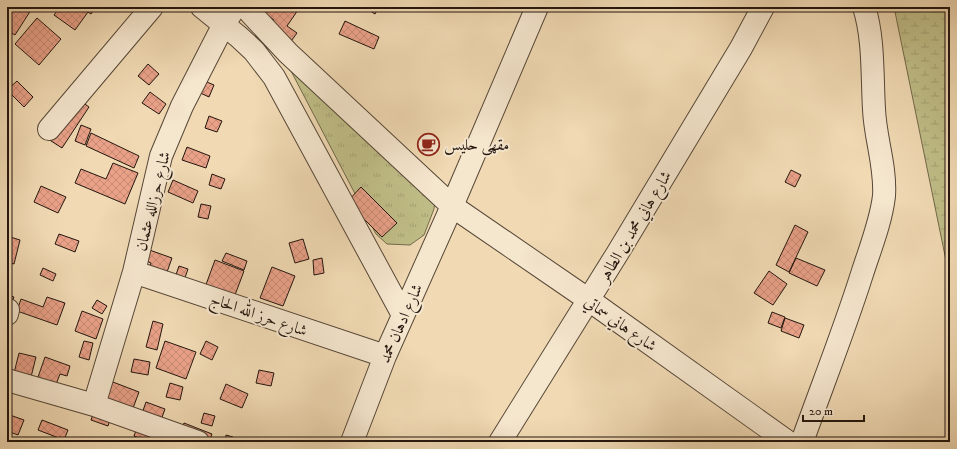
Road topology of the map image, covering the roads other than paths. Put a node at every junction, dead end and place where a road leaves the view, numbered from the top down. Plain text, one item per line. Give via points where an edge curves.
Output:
1 (152, 7) edge
2 (202, 7) edge
3 (245, 7) edge
4 (537, 7) edge
5 (763, 7) edge
6 (864, 7) edge
7 (229, 16) edge
8 (49, 129) dead end
9 (452, 206) junction
10 (134, 272) junction
11 (588, 300) junction
12 (403, 315) junction
13 (385, 356) junction
14 (7, 380) edge
15 (94, 405) junction
16 (775, 438) edge
17 (198, 442) edge
18 (352, 442) edge
19 (500, 442) edge
20 (802, 442) edge

1 - 8 street
2 - 7 street
3 - 9 street, شارع هاني سماتي via 288,53
4 - 9 street, شارع ادهان محمد
5 - 11 street, شارع هاني محمد بن الطاهر via 741,48
6 - 20 street via 870,36 874,111 884,179 883,204 855,296
7 - 10 street, شارع حرزالله عثمان via 182,106 161,156
7 - 12 street via 274,78
9 - 11 street, شارع هاني سماتي
9 - 12 street, شارع ادهان محمد
10 - 13 street, شارع حرز الله الحاج
10 - 15 street, شارع حرزالله عثمان
11 - 16 street, شارع هاني سماتي
11 - 19 street, شارع هاني محمد بن الطاهر
12 - 13 street, شارع ادهان محمد
13 - 18 street, شارع ادهان محمد
14 - 15 street
15 - 17 street

